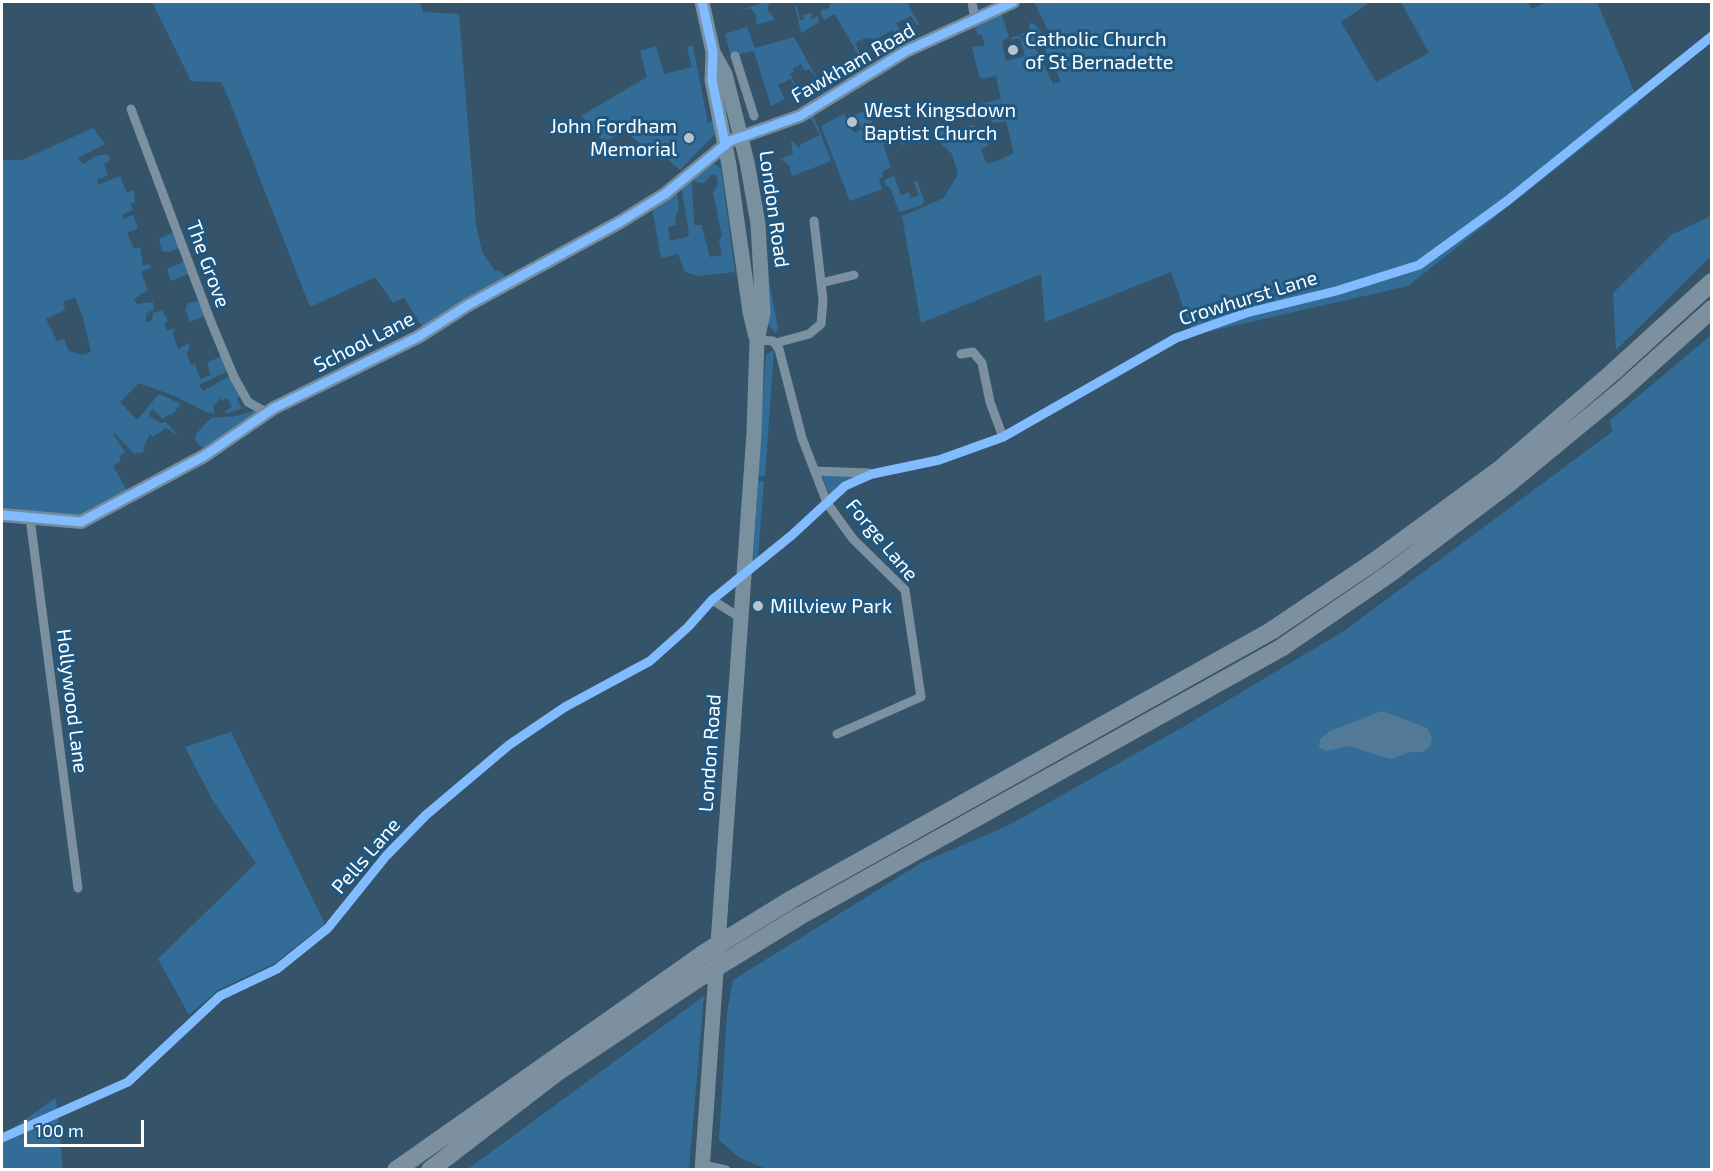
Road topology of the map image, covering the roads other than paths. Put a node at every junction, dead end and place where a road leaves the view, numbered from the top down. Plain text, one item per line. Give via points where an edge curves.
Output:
1 (702, 2) edge
2 (972, 2) edge
3 (1013, 2) edge
4 (975, 20) junction
5 (1712, 36) edge
6 (720, 71) junction
7 (131, 109) dead end
8 (754, 116) dead end
9 (734, 139) junction
10 (814, 221) dead end
11 (818, 242) junction
12 (806, 244) dead end
13 (854, 275) dead end
14 (1712, 282) edge
15 (821, 284) junction
16 (1712, 309) edge
17 (757, 340) junction
18 (776, 343) junction
19 (962, 354) dead end
20 (274, 408) junction
21 (1003, 437) junction
22 (815, 471) junction
23 (872, 474) junction
24 (827, 502) junction
25 (2, 515) edge
26 (30, 518) junction
27 (745, 574) junction
28 (712, 600) junction
29 (741, 618) junction
30 (837, 734) dead end
31 (78, 888) dead end
32 (2, 1138) edge
33 (703, 1167) edge
34 (396, 1170) edge
35 (430, 1170) edge
36 (726, 1170) edge

1 - 6 main road, London Road
2 - 4 street
3 - 4 street, Fawkham Road
4 - 9 street, Fawkham Road via 906,51 800,116
5 - 21 street, Crowhurst Lane via 1507,201 1419,265 1246,313 1176,338
6 - 8 street via 736,60
6 - 9 main road, London Road via 712,80
7 - 20 street, The Grove via 234,377 255,408
9 - 17 main road, London Road via 736,209
9 - 17 main road, London Road via 756,208 763,313
9 - 20 street, School Lane via 665,194 620,222 468,305 418,337
10 - 11 street
11 - 12 street
11 - 15 street
13 - 15 street
14 - 34 highway, bridge via 1499,470 1375,561 1271,631 732,936
15 - 18 street via 823,315 819,327 809,334
16 - 35 highway, bridge via 1508,484 1389,574 1281,648 729,958 556,1073
17 - 18 street
17 - 27 main road, London Road
18 - 22 street, Forge Lane
19 - 21 street via 973,352 982,363
20 - 26 street, School Lane via 204,456 81,522
21 - 23 street, Crowhurst Lane via 939,460
22 - 23 street, Crowhurst Lane
22 - 24 street, Forge Lane
23 - 24 street, Crowhurst Lane via 845,486
24 - 27 street, Crowhurst Lane
24 - 30 street, Forge Lane via 853,539 904,590 921,697
25 - 26 street, School Lane
26 - 31 street, Hollywood Lane
27 - 28 street, Pells Lane
27 - 29 main road, London Road
28 - 29 street
28 - 32 street, Pells Lane via 650,661 565,707 509,745 426,815 386,856 328,928 277,969 220,996 128,1082
29 - 33 main road, London Road
33 - 36 street

